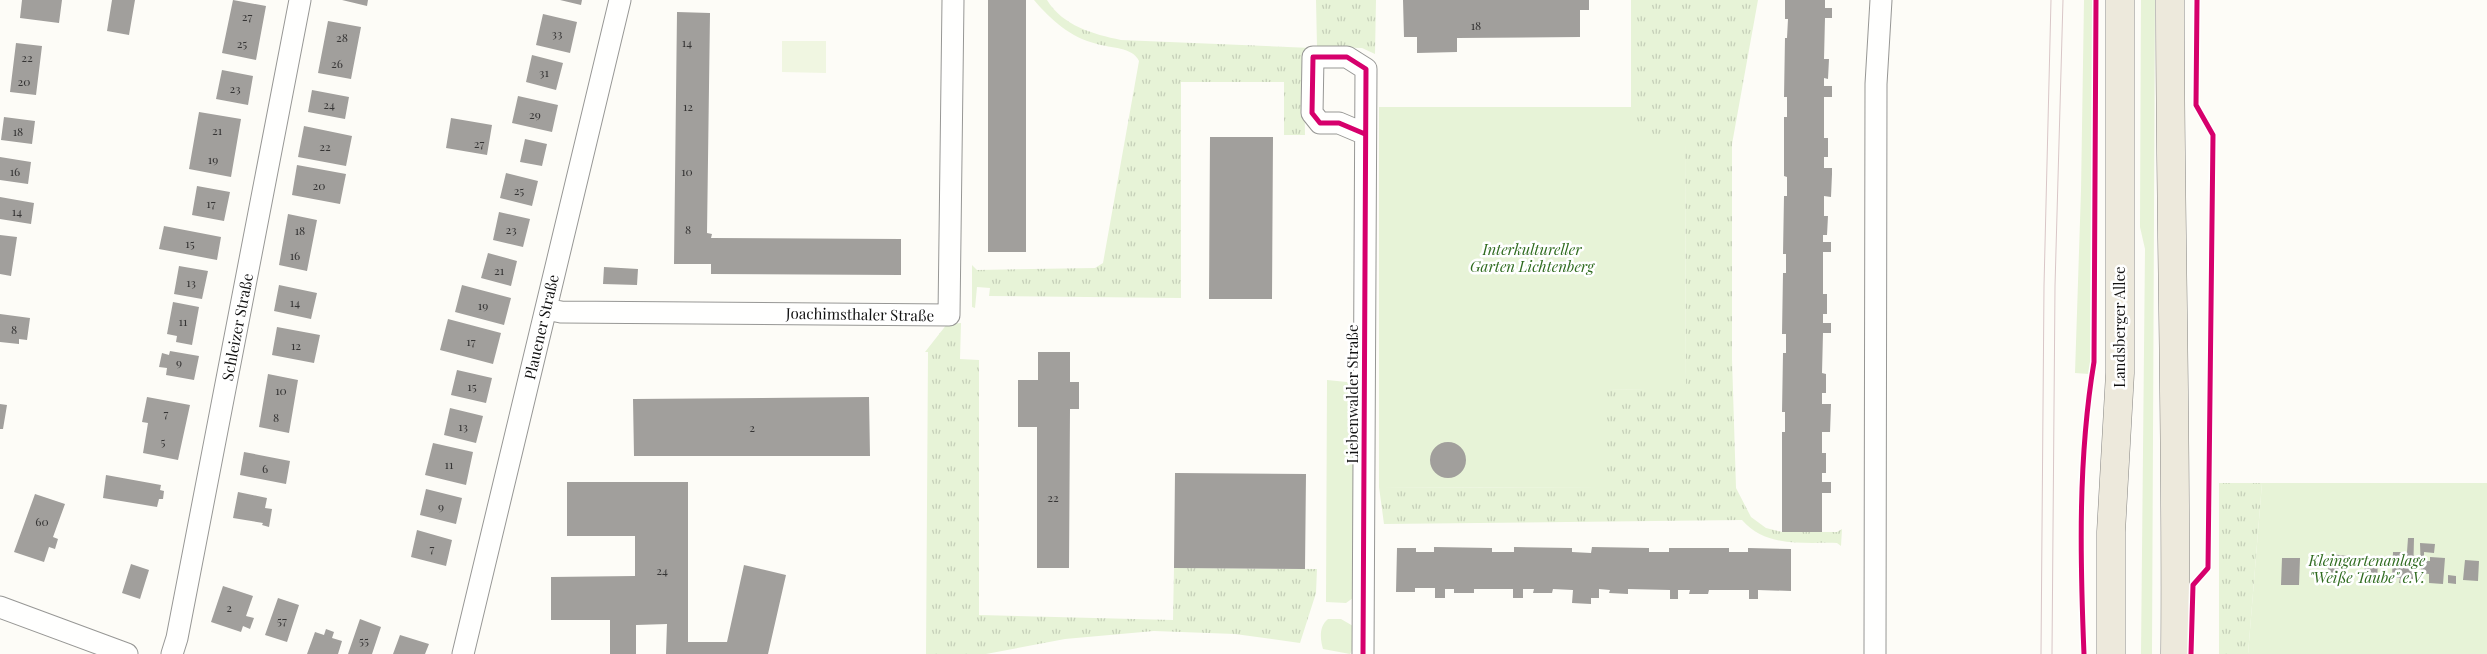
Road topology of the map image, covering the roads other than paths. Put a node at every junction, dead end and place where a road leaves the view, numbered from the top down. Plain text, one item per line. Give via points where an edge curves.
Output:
1 (300, 0) edge
2 (620, 0) edge
3 (953, 0) edge
4 (1881, 0) edge
5 (2120, 0) edge
6 (2170, 0) edge
7 (1365, 134) dead end
8 (546, 309) junction
9 (0, 607) edge
10 (127, 654) edge
11 (172, 654) edge
12 (463, 654) edge
13 (1363, 654) edge
14 (1875, 654) edge
15 (2111, 654) edge
16 (2175, 654) edge

1 - 11 street, Schleizer Straße
2 - 8 street, Plauener Straße
3 - 8 street, Joachimsthaler Straße via 949,315 562,312
4 - 14 street via 1876,84
5 - 15 main road, Landsberger Allee via 2120,373 2111,532
6 - 16 main road
7 - 13 street, Liebenwalder Straße
8 - 12 street, Plauener Straße
9 - 10 street

